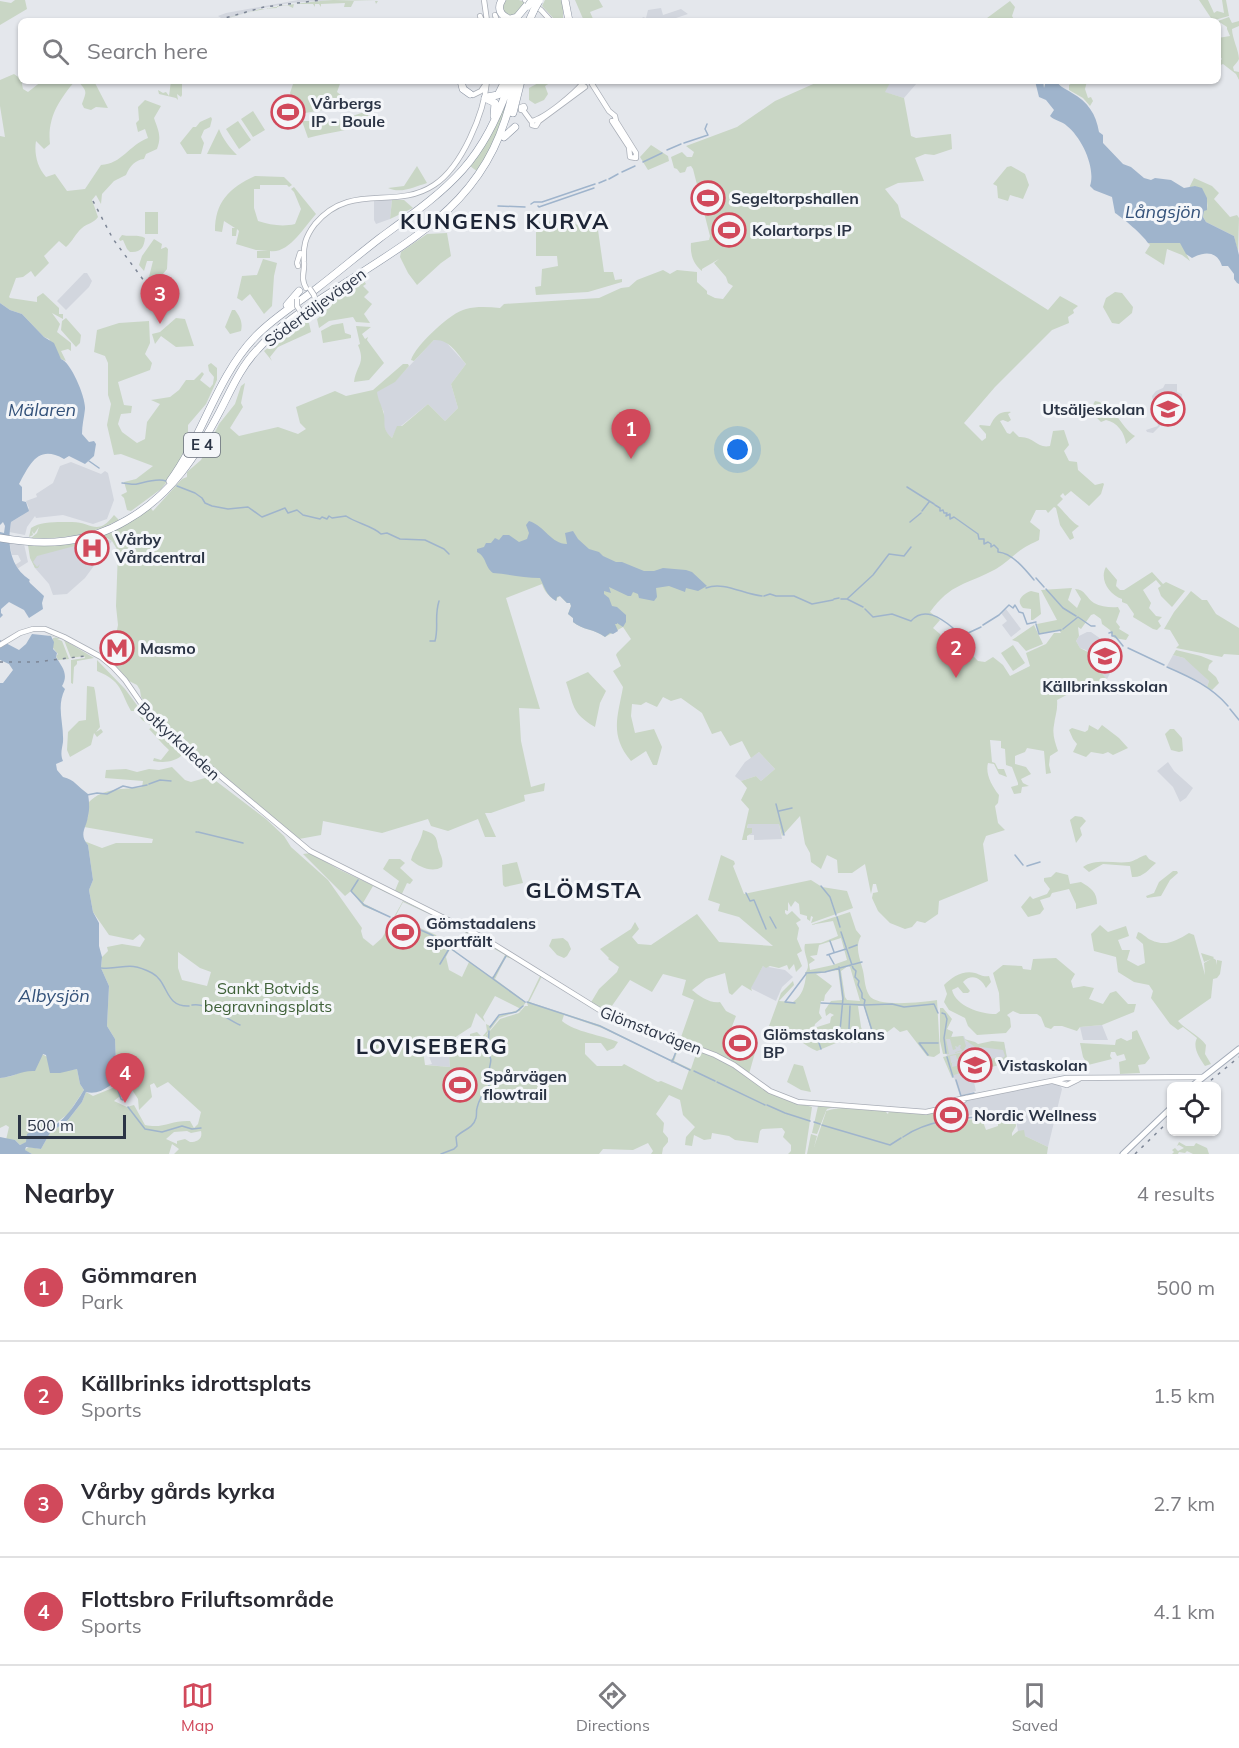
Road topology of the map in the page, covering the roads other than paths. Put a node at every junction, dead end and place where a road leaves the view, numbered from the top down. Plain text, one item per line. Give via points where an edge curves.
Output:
1 (483, 0) edge
2 (502, 0) edge
3 (564, 0) edge
4 (534, 3) edge
5 (485, 18) edge
6 (508, 18) edge
7 (514, 18) edge
8 (522, 18) edge
9 (532, 18) edge
10 (550, 18) edge
11 (564, 18) edge
12 (568, 18) edge
13 (462, 84) edge
14 (485, 84) edge
15 (486, 84) edge
16 (486, 84) edge
17 (504, 84) edge
18 (509, 84) edge
19 (514, 84) edge
20 (520, 84) edge
21 (521, 84) edge
22 (526, 84) edge
23 (587, 84) edge
24 (521, 93) junction
25 (472, 94) joint
26 (485, 97) junction
27 (523, 109) junction
28 (511, 118) junction
29 (515, 127) dead end
30 (504, 137) junction
31 (497, 145) junction
32 (633, 153) dead end
33 (466, 167) junction
34 (480, 175) junction
35 (431, 186) junction
36 (447, 188) junction
37 (389, 234) dead end
38 (376, 243) dead end
39 (397, 246) dead end
40 (363, 254) junction
41 (383, 257) junction
42 (303, 292) junction
43 (314, 313) junction
44 (304, 316) junction
45 (234, 363) junction
46 (224, 402) junction
47 (194, 442) junction
48 (198, 451) junction
49 (0, 536) edge
50 (12, 538) junction
51 (46, 622) dead end
52 (38, 629) junction
53 (45, 630) junction
54 (8, 641) junction
55 (0, 646) edge
56 (209, 769) junction
57 (232, 787) junction
58 (1239, 1050) edge
59 (1195, 1082) edge
60 (1197, 1082) edge
61 (1197, 1082) edge
62 (1167, 1113) edge
63 (1125, 1154) edge

1 - 5 main road
2 - 6 highway via 500,11
3 - 11 highway
3 - 12 highway
4 - 7 highway
4 - 8 highway
4 - 9 highway
4 - 10 main road
13 - 25 highway
14 - 25 main road via 481,91
15 - 26 main road
16 - 35 main road via 473,127 451,167
17 - 26 highway via 498,95
18 - 33 highway, Södertäljevägen / E 4 via 493,124
19 - 31 highway, Södertäljevägen / E 4
20 - 28 highway
21 - 24 highway
22 - 24 highway
23 - 27 main road via 538,121
23 - 32 main road
24 - 27 highway via 519,102
26 - 35 main road via 477,123 455,164
26 - 36 highway via 495,105 493,120
27 - 28 highway
28 - 30 highway
29 - 30 highway
30 - 34 highway
31 - 34 highway, Södertäljevägen / E 4
31 - 39 highway via 458,197
33 - 36 highway, Södertäljevägen / E 4
33 - 37 highway via 445,193
34 - 41 highway, Södertäljevägen / E 4 via 445,213
35 - 42 main road via 408,196 351,200 320,217 302,254
36 - 40 highway, Södertäljevägen / E 4
38 - 40 highway
40 - 42 highway via 354,256
40 - 45 highway, Södertäljevägen / E 4 via 264,328
40 - 47 highway via 254,343 227,378
41 - 43 highway
41 - 46 highway, Södertäljevägen / E 4 via 299,314 261,346
41 - 48 highway via 377,257 269,333 235,376
42 - 43 main road, bridge via 315,296
42 - 44 main road, bridge via 297,306
42 - 45 highway via 253,335
43 - 44 main road
44 - 46 highway via 258,352
45 - 47 highway, Södertäljevägen / E 4
46 - 48 highway, Södertäljevägen / E 4
47 - 50 highway, Södertäljevägen / E 4 via 166,486 120,521 67,539
48 - 50 highway, Södertäljevägen / E 4 via 164,493 114,527 67,542 39,543
49 - 50 highway, Södertäljevägen / E 4
51 - 52 main road
52 - 53 main road, Botkyrkaleden
52 - 54 main road, Botkyrkaleden via 23,631
53 - 54 main road, Botkyrkaleden
53 - 56 main road, Botkyrkaleden via 111,665 149,715
54 - 55 main road, Botkyrkaleden
56 - 57 main road, Botkyrkaleden
56 - 57 main road, Botkyrkaleden
57 - 59 main road, Glömstavägen via 310,851 517,958 602,1012 715,1055 786,1098 807,1104 929,1112 966,1098 1045,1081 1186,1076
58 - 60 main road
58 - 61 main road
62 - 63 main road

